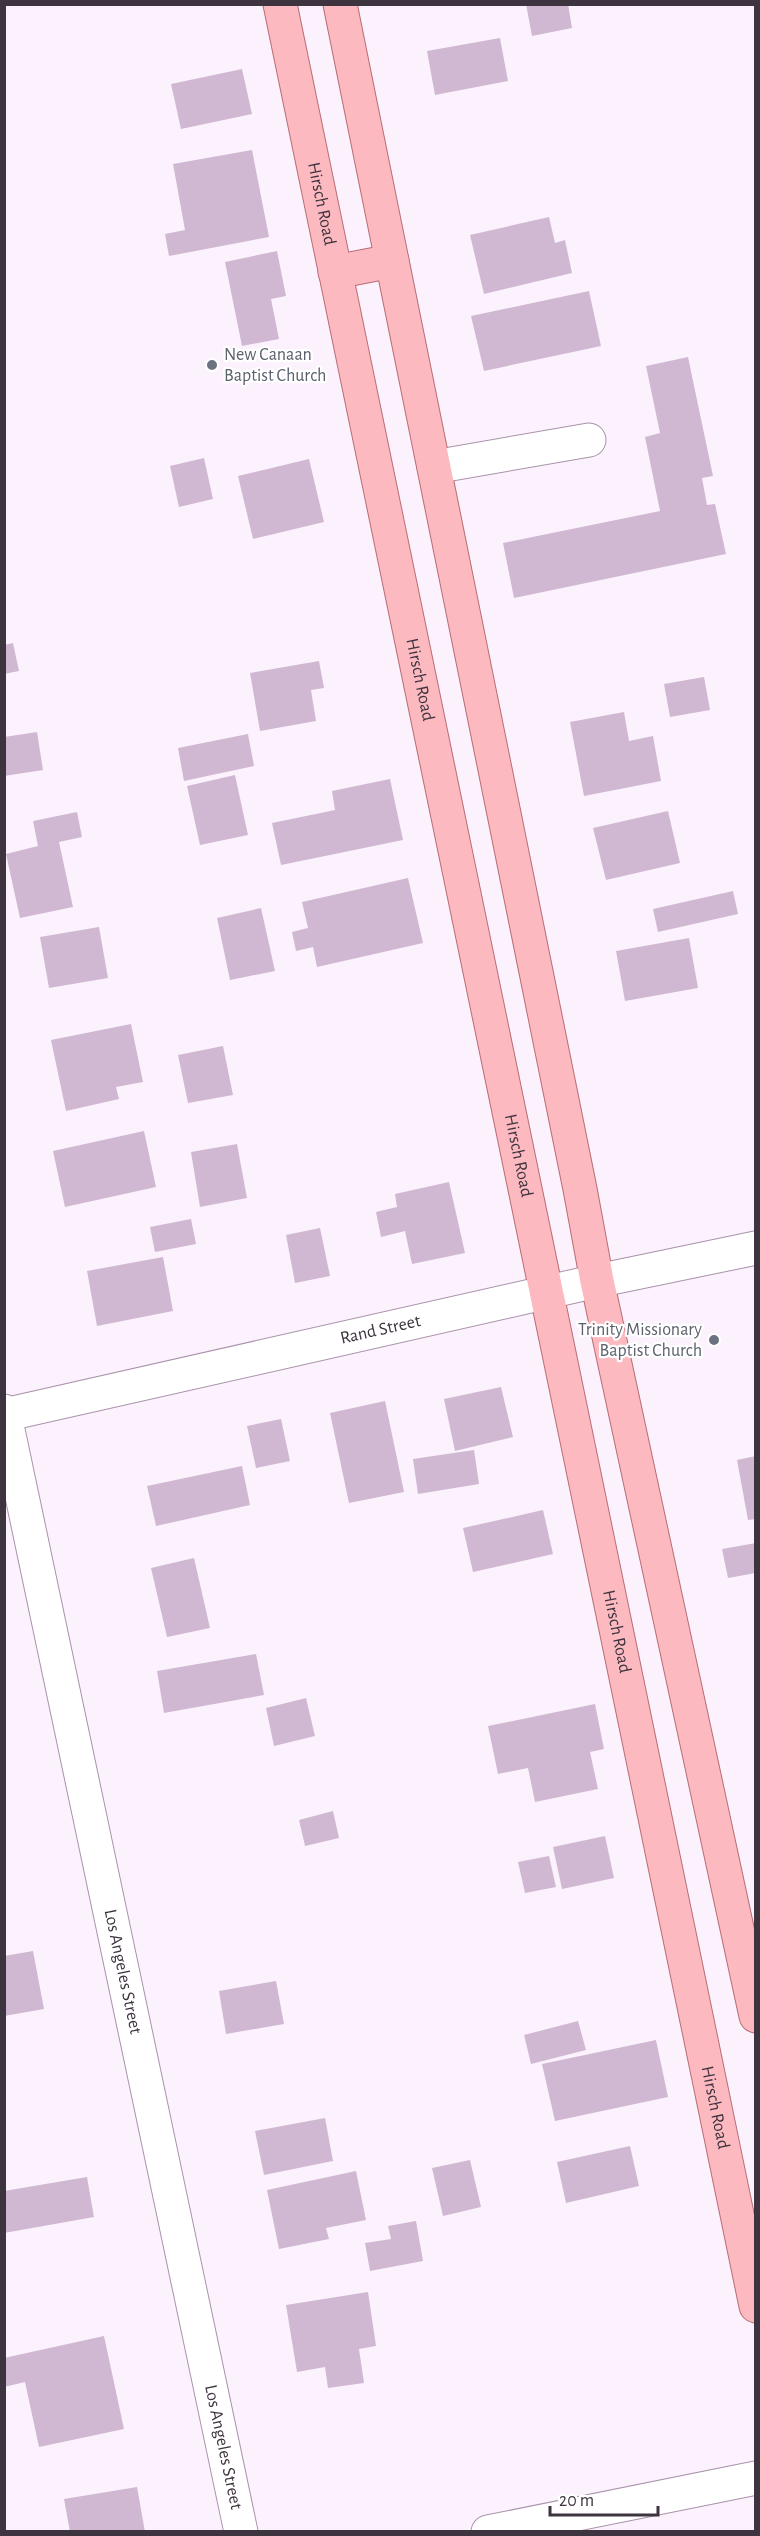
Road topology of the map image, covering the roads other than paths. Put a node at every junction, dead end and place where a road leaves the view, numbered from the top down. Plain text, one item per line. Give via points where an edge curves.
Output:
1 (280, 4) edge
2 (340, 4) edge
3 (392, 261) junction
4 (335, 272) junction
5 (589, 440) dead end
6 (434, 467) junction
7 (756, 1248) edge
8 (597, 1281) junction
9 (545, 1293) junction
10 (5, 1413) edge
11 (756, 2016) edge
12 (756, 2307) edge
13 (756, 2478) edge
14 (241, 2532) edge
15 (488, 2532) edge

1 - 4 main road, Hirsch Road
2 - 3 main road
3 - 4 main road
3 - 6 main road
4 - 9 main road, Hirsch Road
5 - 6 street
6 - 8 main road
7 - 8 street, Rand Street
8 - 9 street, Rand Street
8 - 11 main road
9 - 10 street, Rand Street
9 - 12 main road, Hirsch Road
10 - 14 street, Los Angeles Street
13 - 15 street

